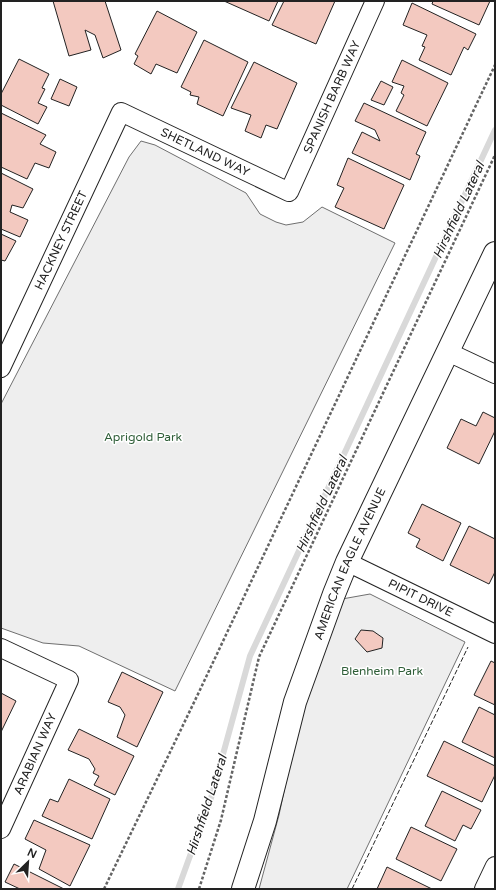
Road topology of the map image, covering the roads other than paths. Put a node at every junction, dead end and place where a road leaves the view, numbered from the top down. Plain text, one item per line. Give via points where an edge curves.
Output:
1 (375, 1) edge
2 (121, 112) joint
3 (289, 192) joint
4 (495, 253) edge
5 (448, 352) junction
6 (1, 368) edge
7 (495, 374) edge
8 (347, 562) junction
9 (495, 634) edge
10 (1, 648) edge
11 (1, 829) edge
12 (495, 866) edge
13 (489, 887) edge
14 (243, 889) edge

1 - 3 street, SPANISH BARB WAY
2 - 3 street, SHETLAND WAY
2 - 6 street, HACKNEY STREET
4 - 5 street, AMERICAN EAGLE AVENUE
5 - 7 street
5 - 8 street, AMERICAN EAGLE AVENUE
8 - 9 street, PIPIT DRIVE
8 - 14 street, AMERICAN EAGLE AVENUE via 295,702 265,821
10 - 11 street, ARABIAN WAY via 69,680
12 - 13 street

